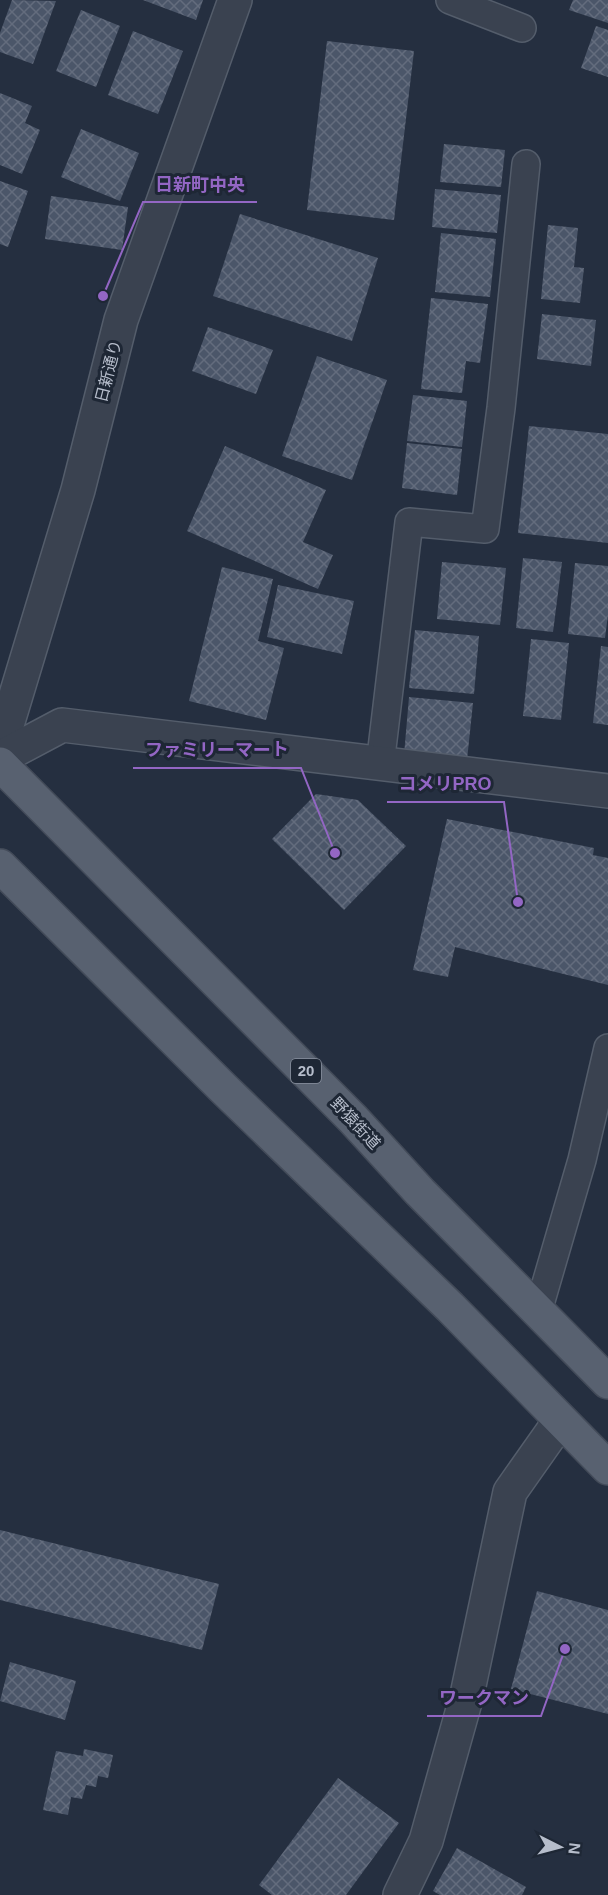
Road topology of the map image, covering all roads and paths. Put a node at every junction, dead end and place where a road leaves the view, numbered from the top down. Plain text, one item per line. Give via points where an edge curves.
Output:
1 (235, 0) edge
2 (450, 0) edge
3 (522, 28) dead end
4 (526, 164) dead end
5 (0, 748) edge
6 (0, 758) edge
7 (0, 764) edge
8 (380, 765) junction
9 (608, 791) edge
10 (0, 866) edge
11 (608, 1048) edge
12 (538, 1311) junction
13 (608, 1382) edge
14 (561, 1421) junction
15 (608, 1468) edge
16 (400, 1895) edge

1 - 5 street, 日新通り via 121,320 78,490
2 - 3 lane
4 - 8 lane via 485,529 409,522
6 - 8 street via 62,725
7 - 12 main road, 野猿街道 / 20
8 - 9 street
10 - 14 main road
11 - 12 lane via 582,1160
12 - 13 main road, 野猿街道 / 20
14 - 15 main road
14 - 16 street via 510,1492 467,1695 426,1841

